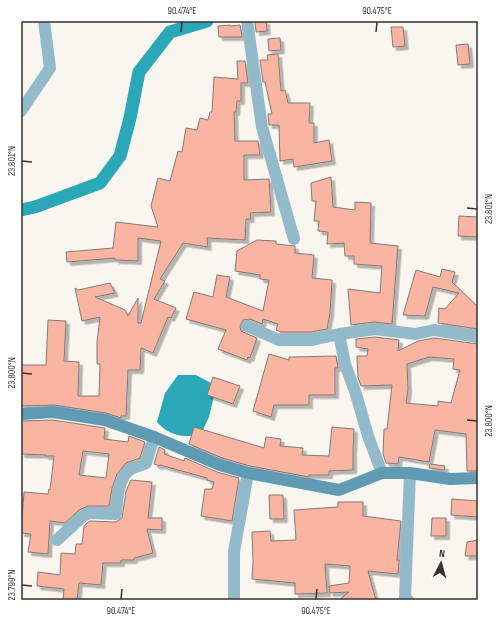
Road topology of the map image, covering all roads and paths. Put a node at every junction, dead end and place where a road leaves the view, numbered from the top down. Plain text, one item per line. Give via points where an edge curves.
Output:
1 (44, 21) edge
2 (247, 21) edge
3 (21, 112) edge
4 (294, 239) dead end
5 (247, 326) dead end
6 (339, 334) junction
7 (478, 337) edge
8 (21, 414) edge
9 (154, 437) junction
10 (248, 473) junction
11 (382, 473) junction
12 (410, 473) junction
13 (478, 478) edge
14 (56, 540) dead end
15 (234, 600) edge
16 (408, 600) edge

1 - 3 street via 50,68
2 - 4 street via 262,127
5 - 6 street via 279,340 312,340
6 - 7 street via 374,329 415,334 434,330
6 - 11 street via 345,364
8 - 9 street via 52,412 105,420
9 - 10 street via 220,465
9 - 14 street via 146,463 130,469 123,477 118,490 116,514 88,513
10 - 11 street via 339,490
10 - 15 street via 234,552
11 - 12 street
12 - 13 street via 450,479
12 - 16 street via 405,598

